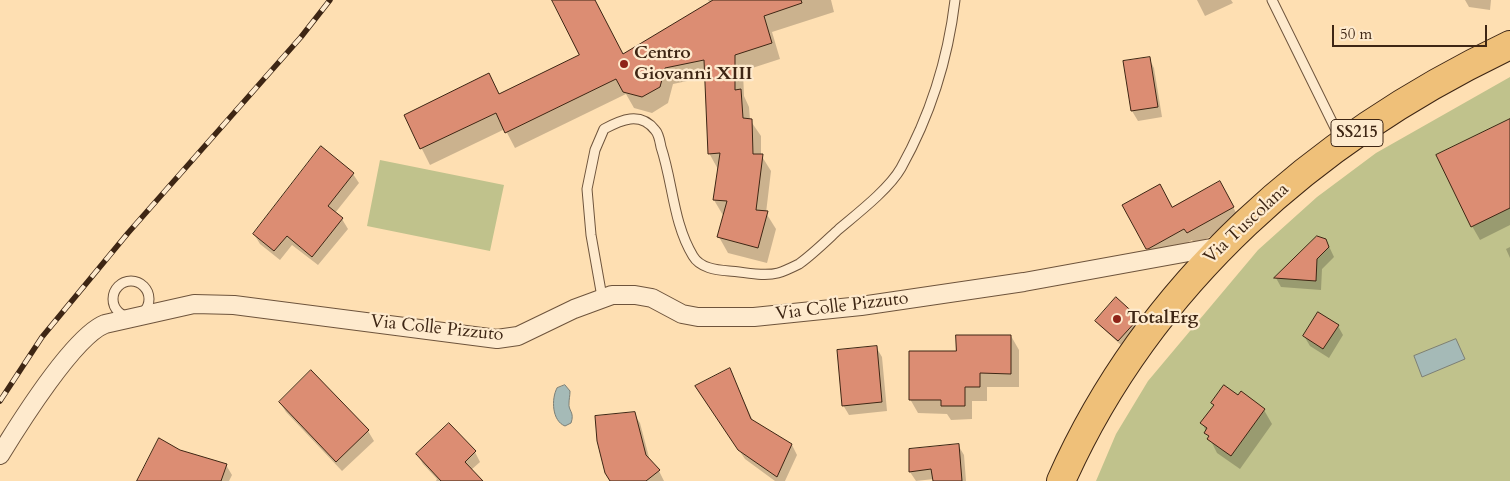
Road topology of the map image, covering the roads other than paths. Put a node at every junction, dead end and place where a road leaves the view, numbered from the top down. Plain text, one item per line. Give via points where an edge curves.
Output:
1 (955, 0) edge
2 (1272, 0) edge
3 (1510, 45) edge
4 (1343, 144) junction
5 (1222, 246) junction
6 (602, 297) junction
7 (135, 316) junction
8 (0, 455) edge
9 (1061, 481) edge

1 - 6 lane via 951,30 930,105 899,171 807,257 779,273 720,271 701,265 691,254 677,217 656,130 642,120 624,119 604,129 587,189
2 - 4 lane
3 - 4 main road, Via Tuscolana / SS215 via 1403,103
4 - 5 main road, Via Tuscolana / SS215 via 1274,197
5 - 6 street, Via Colle Pizzuto via 1030,281 861,306 754,317 698,317 682,314 643,296
5 - 9 main road, Via Tuscolana / SS215 via 1179,286 1114,375
6 - 7 street, Via Colle Pizzuto via 518,336 497,339 216,304 194,304
7 - 7 lane via 148,305 148,293 140,284 123,283 115,291 114,303 119,313
7 - 8 street, Via Colle Pizzuto via 100,326 87,335 41,393

